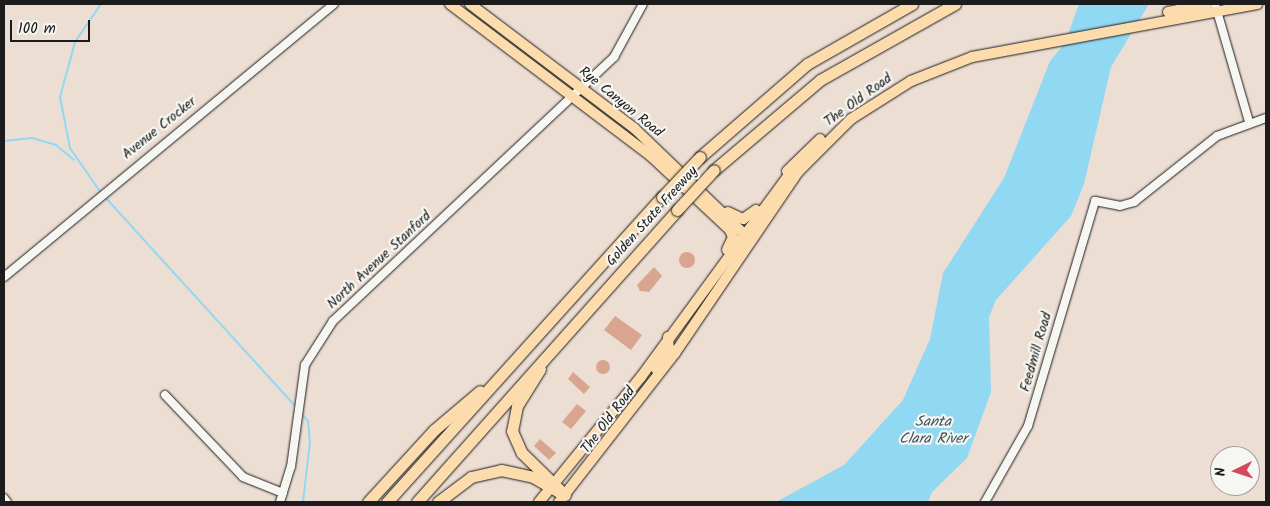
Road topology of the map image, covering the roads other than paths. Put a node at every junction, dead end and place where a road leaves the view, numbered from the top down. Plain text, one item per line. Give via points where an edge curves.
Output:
1 (334, 4) edge
2 (450, 4) edge
3 (470, 4) edge
4 (643, 4) edge
5 (912, 4) edge
6 (955, 4) edge
7 (1208, 4) edge
8 (1257, 4) edge
9 (1218, 8) edge
10 (1139, 20) junction
11 (906, 80) junction
12 (583, 88) junction
13 (574, 96) junction
14 (1266, 118) edge
15 (1249, 122) junction
16 (820, 138) junction
17 (639, 145) junction
18 (668, 161) junction
19 (749, 236) junction
20 (721, 265) junction
21 (4, 277) edge
22 (668, 337) junction
23 (548, 355) junction
24 (641, 377) junction
25 (491, 386) junction
26 (650, 388) junction
27 (165, 394) dead end
28 (623, 424) junction
29 (554, 486) junction
30 (283, 493) junction
31 (4, 498) edge
32 (562, 499) edge
33 (7, 502) edge
34 (280, 502) edge
35 (368, 502) edge
36 (387, 502) edge
37 (417, 502) edge
38 (438, 502) edge
39 (539, 502) edge
40 (986, 502) edge

1 - 21 street, Avenue Crocker
2 - 13 main road, Rye Canyon Road
3 - 12 main road, Rye Canyon Road
4 - 12 street, North Avenue Stanford via 624,44
5 - 25 highway, Golden State Freeway, bridge via 807,64 700,156
6 - 23 highway, Golden State Freeway, bridge via 896,34 801,93 714,170
7 - 10 main road, The Old Road
8 - 9 main road, The Old Road
9 - 10 main road, The Old Road
9 - 15 street
10 - 11 main road, The Old Road via 972,50
11 - 16 main road, The Old Road
11 - 19 main road, The Old Road via 830,137 798,172
12 - 13 street, North Avenue Stanford
12 - 18 main road, Rye Canyon Road
13 - 17 main road, Rye Canyon Road
13 - 30 street, North Avenue Stanford via 332,321 305,365
14 - 15 street
15 - 40 street, Feedmill Road via 1217,136 1134,202 1120,206 1095,201 1028,426
16 - 18 main road via 756,211 742,218 732,216
16 - 19 main road, The Old Road via 799,162
17 - 19 main road, Rye Canyon Road via 646,146
17 - 20 main road, Rye Canyon Road via 730,230 732,242
18 - 19 main road, Rye Canyon Road
19 - 20 main road, The Old Road
19 - 26 main road, The Old Road
20 - 22 main road, The Old Road
22 - 24 main road, The Old Road
22 - 26 main road via 669,349 648,379
23 - 29 highway via 517,406 512,431 522,453
23 - 37 highway, Golden State Freeway
24 - 28 main road via 642,388 626,408
24 - 29 main road, The Old Road
25 - 35 highway via 445,419
25 - 36 highway, Golden State Freeway
26 - 28 main road, The Old Road
27 - 30 street via 243,477
28 - 32 main road, The Old Road
29 - 32 highway
29 - 38 highway via 522,473 490,470 462,481
29 - 39 main road, The Old Road
30 - 34 street, North Avenue Stanford
31 - 33 street

